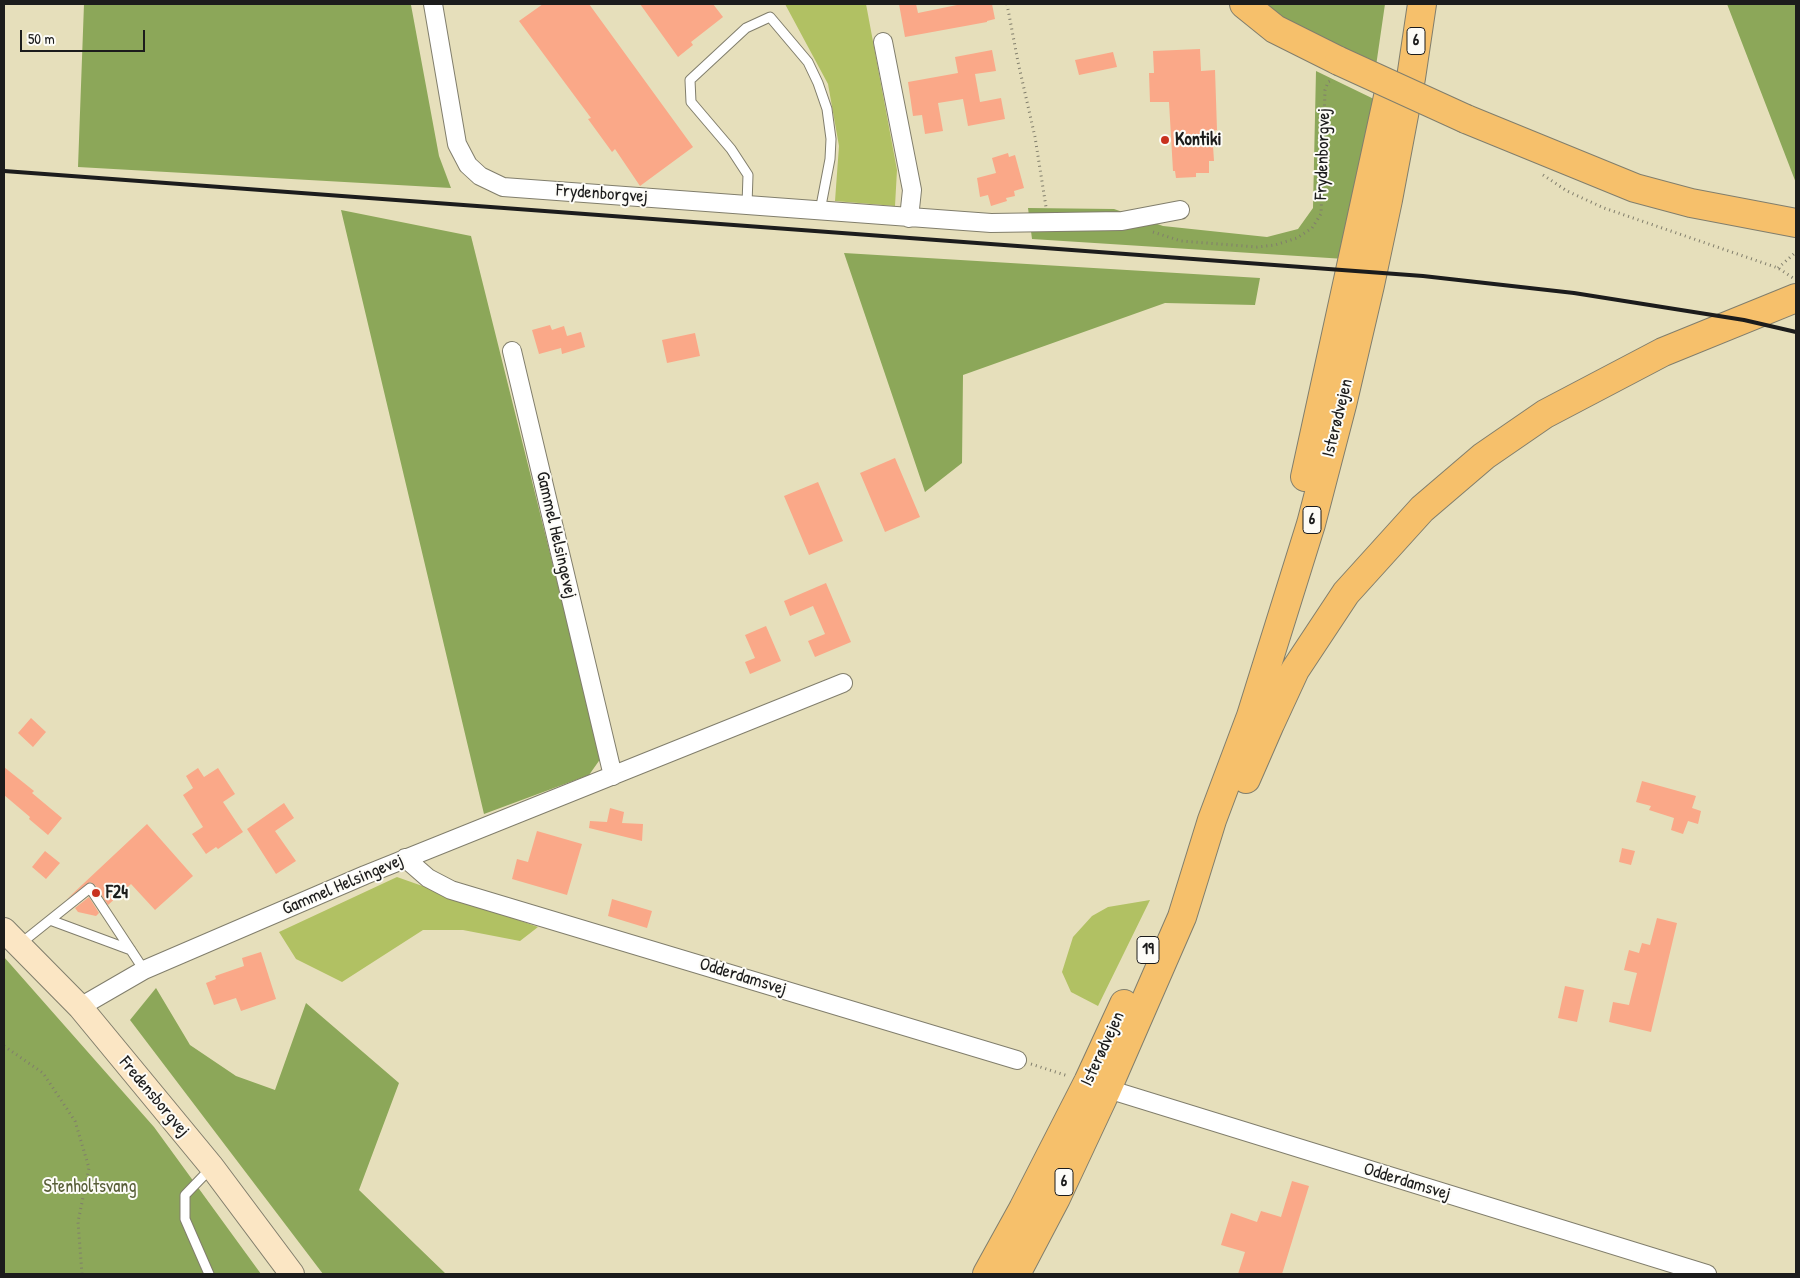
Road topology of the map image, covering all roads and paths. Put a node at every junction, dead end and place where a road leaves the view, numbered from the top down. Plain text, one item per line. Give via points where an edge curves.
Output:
1 (432, 4) edge
2 (1007, 4) edge
3 (1244, 4) edge
4 (1403, 4) edge
5 (1422, 4) edge
6 (884, 42) dead end
7 (1337, 70) junction
8 (747, 205) junction
9 (1180, 210) dead end
10 (820, 211) junction
11 (909, 218) junction
12 (1122, 221) junction
13 (1048, 222) junction
14 (1796, 223) edge
15 (1796, 252) edge
16 (1796, 282) edge
17 (1796, 298) edge
18 (512, 351) dead end
19 (1276, 635) junction
20 (843, 683) dead end
21 (613, 776) junction
22 (1212, 820) junction
23 (405, 858) junction
24 (1182, 917) junction
25 (50, 920) junction
26 (11, 938) edge
27 (131, 950) junction
28 (144, 970) junction
29 (80, 1007) junction
30 (4, 1046) edge
31 (1017, 1060) joint
32 (1097, 1086) junction
33 (212, 1167) junction
34 (82, 1274) edge
35 (209, 1274) edge
36 (292, 1274) edge
37 (987, 1274) edge
38 (1016, 1274) edge
39 (1707, 1274) edge

1 - 8 street, Frydenborgvej via 457,144 468,165 480,176 503,187
2 - 13 path via 1035,137
3 - 7 highway via 1275,30
4 - 19 highway via 1387,106 1285,559
5 - 19 highway, Isterødvejen / 6 via 1411,78 1366,303 1311,524
6 - 11 street via 912,190
7 - 12 path, Frydenborgvej via 1325,90 1321,214 1312,228 1297,238 1257,247 1182,240
7 - 14 highway, bridge via 1635,188 1691,203
8 - 10 street, Frydenborgvej
8 - 10 lane via 748,175 731,149 691,102 690,80 746,28 770,17 808,62 827,109 830,159
9 - 12 street, Frydenborgvej
10 - 11 street, Frydenborgvej
11 - 13 street, Frydenborgvej via 991,223
12 - 13 street, Frydenborgvej
15 - 16 path via 1778,268
17 - 24 highway via 1663,352 1545,414 1484,456 1422,509 1346,593 1295,670 1214,854
18 - 21 street, Gammel Helsingevej
19 - 22 highway, Isterødvejen / 6 via 1251,716
20 - 21 street, Gammel Helsingevej
21 - 23 street, Gammel Helsingevej
22 - 24 highway, Isterødvejen / 6
22 - 32 highway, Isterødvejen / 19 via 1182,872 1111,1034
23 - 28 street, Gammel Helsingevej
23 - 31 street, Odderdamsvej via 428,878 451,890
24 - 32 highway, Isterødvejen / 6
25 - 26 lane
25 - 27 lane
25 - 27 lane via 90,888
26 - 29 street, Fredensborgvej
27 - 28 lane
28 - 29 street, Gammel Helsingevej
29 - 33 street, Fredensborgvej
30 - 34 path via 43,1073 75,1121 89,1168 78,1222
31 - 32 path
32 - 37 highway, Isterødvejen / 19
32 - 38 highway, Isterødvejen / 6 via 1056,1198
32 - 39 street, Odderdamsvej
33 - 35 lane via 185,1195 185,1219
33 - 36 street, Fredensborgvej

